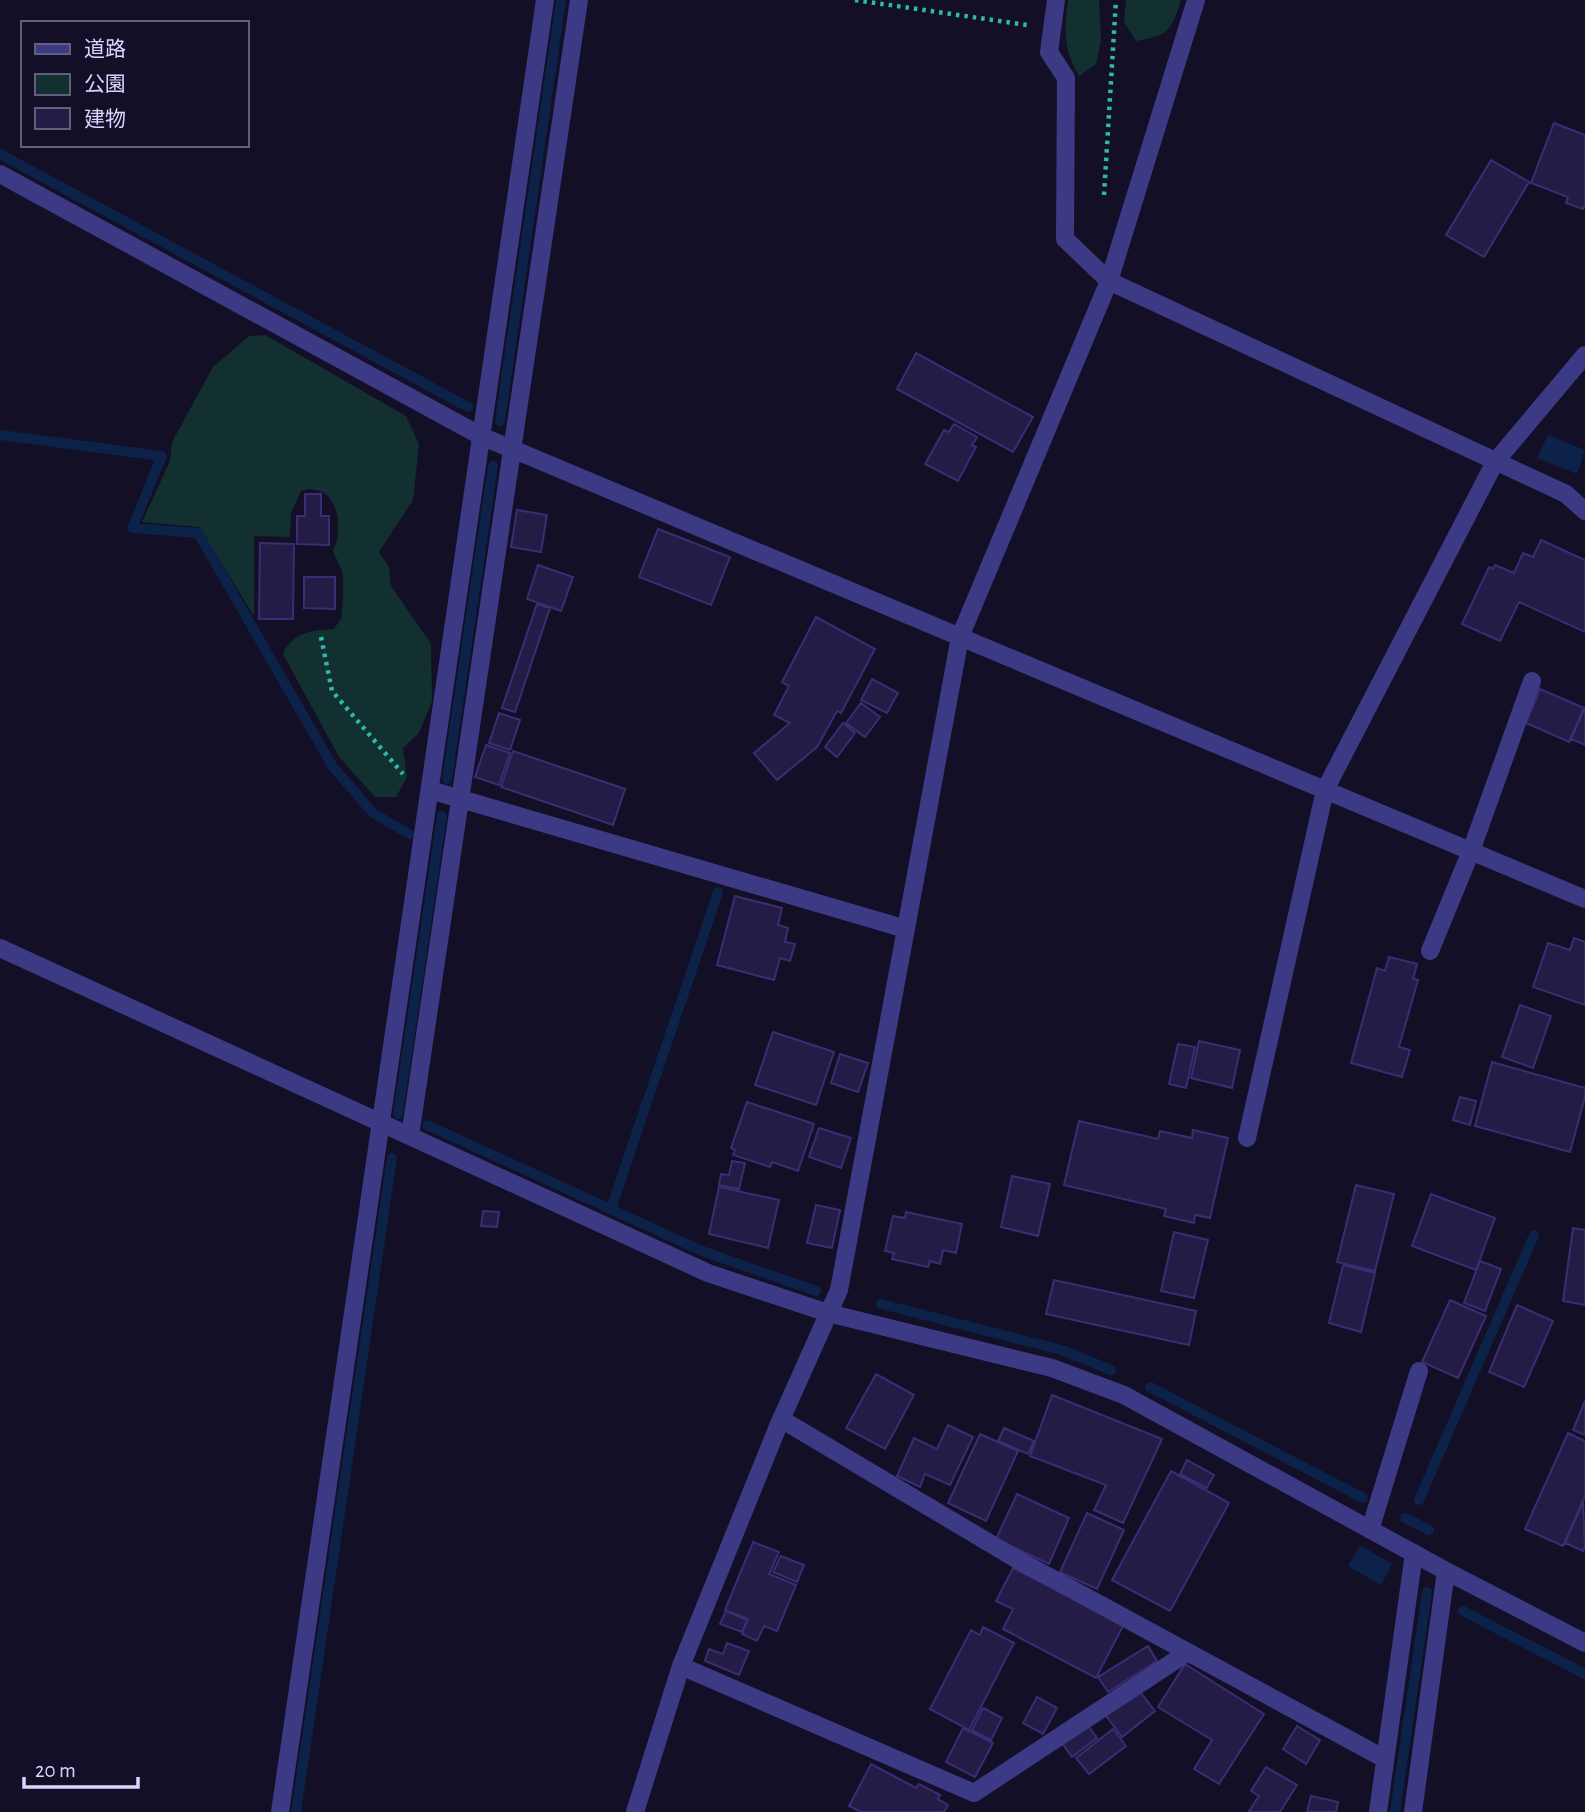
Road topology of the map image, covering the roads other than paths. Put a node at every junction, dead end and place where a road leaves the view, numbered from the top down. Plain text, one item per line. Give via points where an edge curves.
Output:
1 (545, 0) edge
2 (579, 0) edge
3 (1056, 0) edge
4 (1196, 0) edge
5 (0, 174) edge
6 (1109, 281) junction
7 (1585, 355) edge
8 (481, 436) junction
9 (513, 450) junction
10 (1495, 462) junction
11 (1585, 511) edge
12 (960, 637) junction
13 (1532, 681) dead end
14 (430, 790) junction
15 (1325, 790) junction
16 (462, 799) junction
17 (1471, 851) junction
18 (1585, 899) edge
19 (906, 929) junction
20 (0, 948) edge
21 (1430, 951) dead end
22 (381, 1123) junction
23 (410, 1136) junction
24 (1247, 1138) dead end
25 (828, 1313) junction
26 (1419, 1371) dead end
27 (781, 1419) junction
28 (1370, 1530) junction
29 (1415, 1553) junction
30 (1446, 1571) junction
31 (1585, 1643) edge
32 (1188, 1652) junction
33 (681, 1666) junction
34 (1385, 1759) junction
35 (280, 1812) edge
36 (635, 1812) edge
37 (1378, 1812) edge
38 (1413, 1812) edge

1 - 8 street
2 - 9 street
3 - 6 street via 1049,52 1066,78 1065,239
4 - 6 street
5 - 8 street
6 - 10 street
6 - 12 street
7 - 10 street
8 - 9 street
8 - 14 street
9 - 12 street
9 - 16 street
10 - 11 street via 1566,494
10 - 15 street
12 - 15 street
12 - 19 street
13 - 17 street
14 - 16 street
14 - 22 street
15 - 17 street
15 - 24 street
16 - 19 street
16 - 23 street
17 - 18 street
17 - 21 street
19 - 25 street via 839,1290
20 - 22 street
22 - 23 street
22 - 35 street
23 - 25 street via 708,1273
25 - 27 street
25 - 28 street via 1052,1368 1124,1395
26 - 28 street
27 - 32 street via 1018,1560
27 - 33 street
28 - 29 street
29 - 30 street
29 - 34 street
30 - 31 street
30 - 38 street
32 - 33 street via 974,1793
32 - 34 street
33 - 36 street
34 - 37 street

